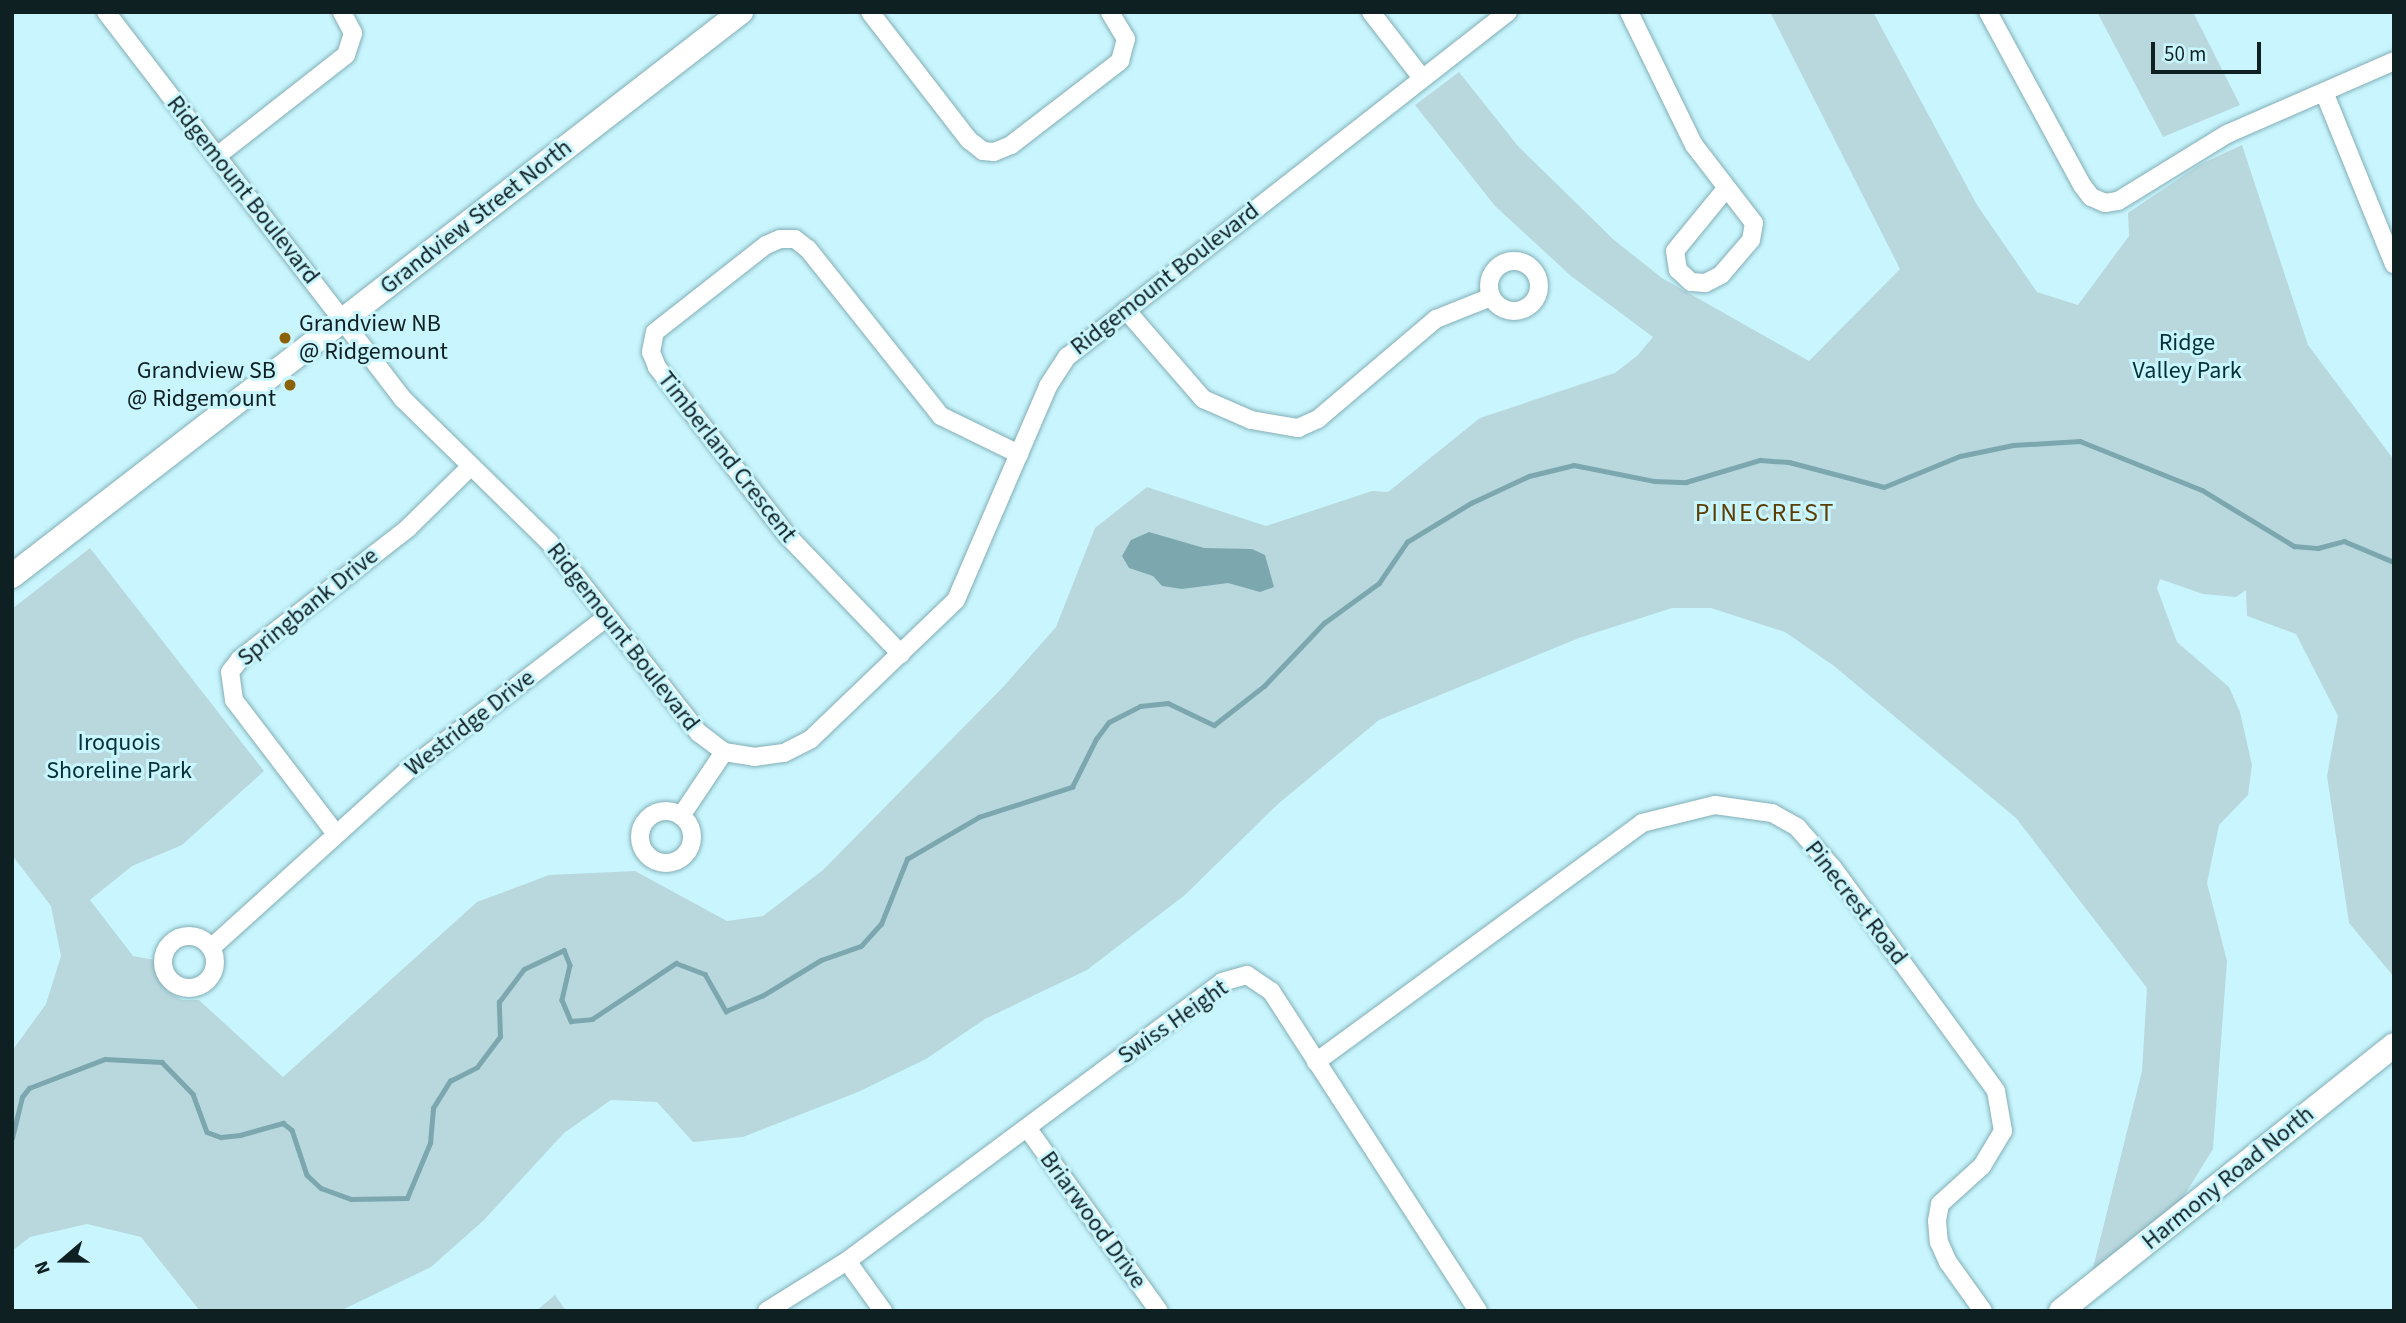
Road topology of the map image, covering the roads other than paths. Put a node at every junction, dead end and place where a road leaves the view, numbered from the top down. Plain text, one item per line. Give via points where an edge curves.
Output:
1 (106, 12) edge
2 (342, 12) edge
3 (741, 12) edge
4 (870, 12) edge
5 (1110, 12) edge
6 (1371, 12) edge
7 (1508, 12) edge
8 (1629, 12) edge
9 (1989, 12) edge
10 (2394, 61) edge
11 (1422, 78) junction
12 (2324, 92) junction
13 (217, 156) junction
14 (1725, 190) junction
15 (2394, 264) edge
16 (1491, 297) dead end
17 (1125, 310) junction
18 (343, 320) junction
19 (1019, 454) junction
20 (471, 466) junction
21 (12, 576) edge
22 (607, 617) junction
23 (901, 654) junction
24 (724, 752) junction
25 (681, 816) dead end
26 (337, 834) junction
27 (211, 948) dead end
28 (2394, 1045) edge
29 (1316, 1062) junction
30 (1028, 1129) junction
31 (847, 1261) junction
32 (767, 1311) edge
33 (883, 1311) edge
34 (1159, 1311) edge
35 (1478, 1311) edge
36 (1983, 1311) edge
37 (2061, 1311) edge

1 - 13 street, Ridgemount Boulevard
2 - 13 street via 352,33 346,55
3 - 18 street, Grandview Street North
4 - 5 street via 969,141 983,151 994,152 1011,145 1120,61 1126,39
6 - 11 street
7 - 11 street, Ridgemount Boulevard
8 - 14 street via 1694,145
9 - 12 street via 2082,185 2091,197 2105,203 2118,201 2227,134
10 - 12 street
11 - 17 street, Ridgemount Boulevard
12 - 15 street
13 - 18 street, Ridgemount Boulevard
14 - 14 street via 1675,251 1678,270 1691,282 1716,279 1751,240 1752,217
16 - 17 street via 1436,319 1318,419 1298,428 1251,420 1210,404 1186,383
17 - 19 street, Ridgemount Boulevard via 1056,369
18 - 20 street, Ridgemount Boulevard via 410,407
18 - 21 street, Grandview Street North
19 - 23 street, Ridgemount Boulevard via 964,588
19 - 23 street, Timberland Crescent via 941,416 808,249 794,239 766,245 655,332 651,352 656,367 786,534
20 - 22 street, Ridgemount Boulevard via 549,542
20 - 26 street, Springbank Drive via 408,528 240,659 230,673 234,700
22 - 24 street, Ridgemount Boulevard via 693,727
22 - 26 street, Westridge Drive via 407,771
23 - 24 street, Ridgemount Boulevard via 802,745 766,757
24 - 25 street
26 - 27 street, Westridge Drive
28 - 37 street, Harmony Road North
29 - 30 street, Swiss Height via 1270,991 1247,975 1222,982
29 - 35 street, Swiss Height
29 - 36 street, Pinecrest Road via 1642,823 1715,805 1772,813 1797,827 1833,868 1996,1091 2003,1131 1982,1166 1940,1203 1937,1221 1939,1242 1948,1262
30 - 31 street, Swiss Height
30 - 34 street, Briarwood Drive
31 - 32 street, Swiss Height
31 - 33 street

